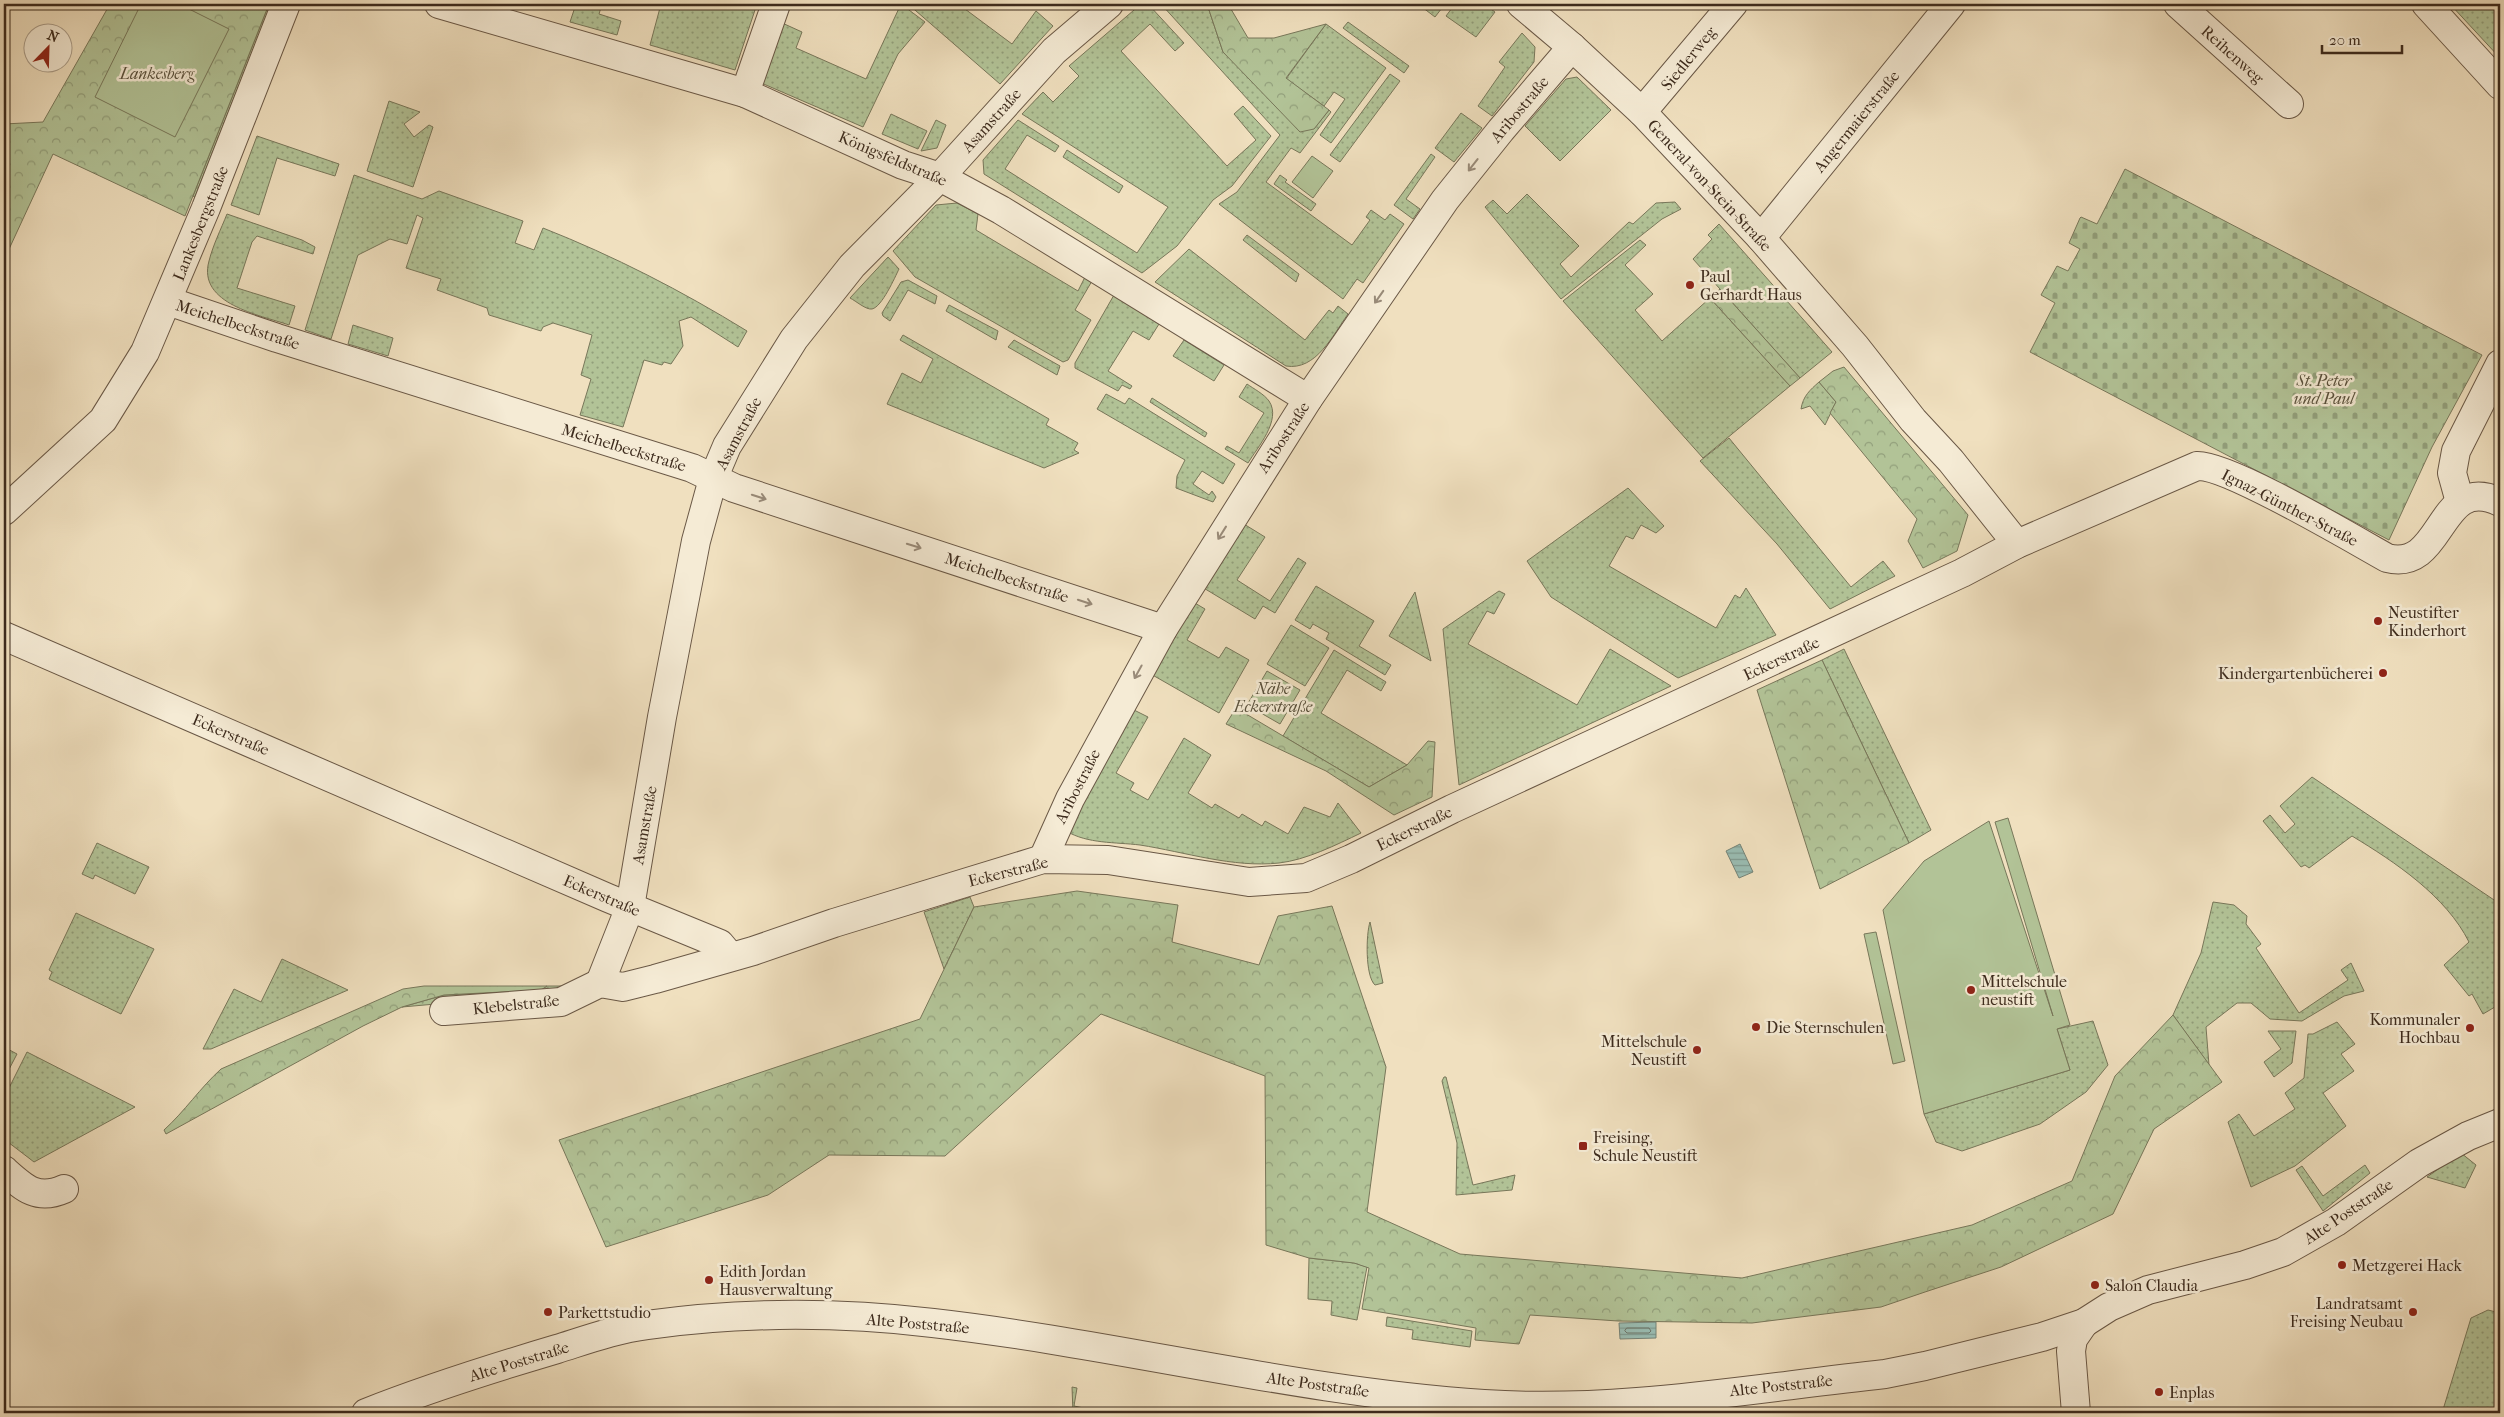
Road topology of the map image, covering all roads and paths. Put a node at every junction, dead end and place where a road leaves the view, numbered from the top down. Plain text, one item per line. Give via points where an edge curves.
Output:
1 (286, 4) edge
2 (439, 4) edge
3 (776, 4) edge
4 (1109, 4) edge
5 (1521, 4) edge
6 (1733, 4) edge
7 (1951, 4) edge
8 (2178, 4) edge
9 (2426, 4) edge
10 (1572, 47) junction
11 (2500, 85) edge
12 (745, 93) junction
13 (2289, 104) dead end
14 (1642, 112) junction
15 (940, 177) junction
16 (1761, 238) junction
17 (168, 301) junction
18 (2500, 364) edge
19 (1308, 399) junction
20 (714, 479) junction
21 (2460, 502) junction
22 (2500, 502) edge
23 (4, 512) edge
24 (2017, 544) junction
25 (1162, 629) junction
26 (4, 636) edge
27 (1043, 859) junction
28 (630, 907) junction
29 (730, 956) junction
30 (600, 983) junction
31 (444, 1011) dead end
32 (2500, 1123) edge
33 (4, 1170) edge
34 (64, 1189) dead end
35 (2084, 1322) junction
36 (366, 1413) edge
37 (2076, 1413) edge

1 - 17 street, Lankesbergstraße
2 - 12 street, Königsfeldstraße
3 - 12 street
4 - 15 street, Asamstraße via 1054,51
5 - 10 street, General-von-Stein-Straße
6 - 14 street, Siedlerweg
7 - 16 street, Angermaierstraße
8 - 13 street, Reihenweg
9 - 11 street
10 - 14 street, General-von-Stein-Straße
10 -> 19 street, Aribostraße via 1445,200
12 - 15 street, Königsfeldstraße via 903,165
14 - 16 street, General-von-Stein-Straße
15 - 19 street, Königsfeldstraße via 1001,210
15 - 20 street, Asamstraße via 852,266 794,339 727,446
16 - 24 street, General-von-Stein-Straße
17 - 20 street, Meichelbeckstraße via 684,466
17 - 23 street, Lankesbergstraße via 145,352 103,420
18 - 21 street via 2456,452 2452,473
19 -> 25 street, Aribostraße
20 -> 25 street, Meichelbeckstraße
20 - 28 street, Asamstraße via 692,561
21 - 22 street via 2478,495
21 - 24 street, Ignaz-Günther-Straße via 2419,554 2396,560 2256,487 2211,467 2197,466
24 - 27 street, Eckerstraße via 1962,574 1461,805 1351,860 1306,878 1249,882 1108,860
25 -> 27 street, Aribostraße via 1070,799
26 - 28 street, Eckerstraße
27 - 29 street, Eckerstraße
28 - 29 street, Eckerstraße via 720,944
28 - 30 street, Asamstraße
29 - 30 street via 623,987
30 - 31 street, Klebelstraße via 561,1002
32 - 35 street, Alte Poststraße via 2419,1163 2336,1222 2283,1252 2245,1266 2148,1290
33 - 34 street via 27,1190 50,1195
35 - 36 street, Alte Poststraße via 2042,1337 1885,1374 1604,1405 1515,1406 1300,1381 932,1323 755,1316 642,1325 504,1365
35 - 37 street via 2073,1339 2071,1351

